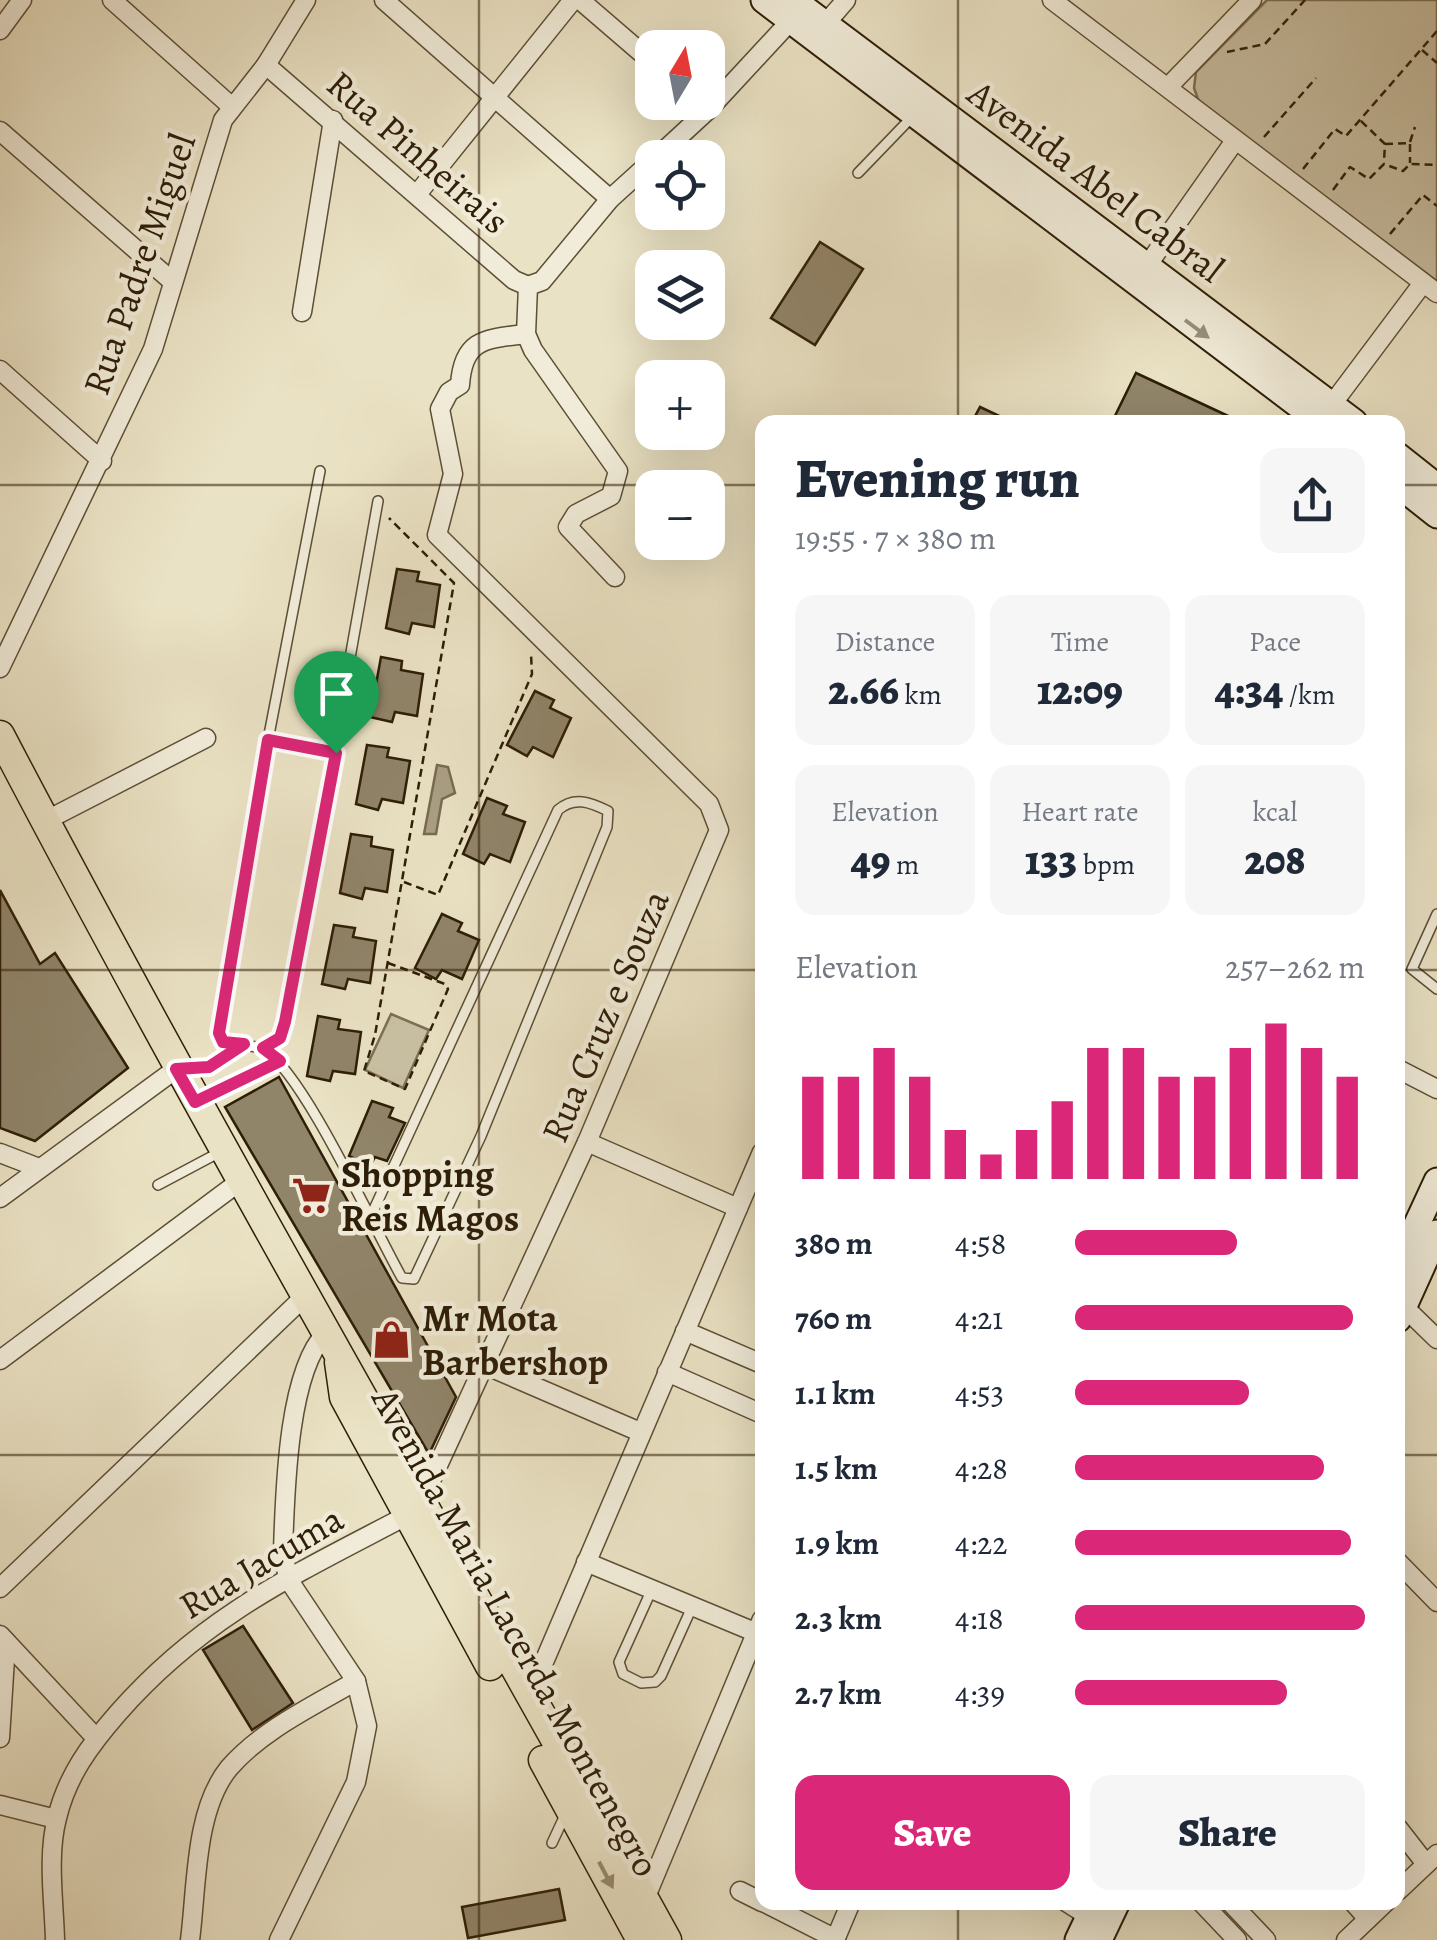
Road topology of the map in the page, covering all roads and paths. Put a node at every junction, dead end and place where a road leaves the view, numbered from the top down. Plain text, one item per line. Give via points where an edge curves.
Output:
1 (22, 0) edge
2 (112, 0) edge
3 (306, 0) edge
4 (384, 0) edge
5 (577, 0) edge
6 (764, 0) edge
7 (846, 0) edge
8 (1052, 0) edge
9 (1252, 0) edge
10 (1305, 0) edge
11 (795, 10) edge
12 (0, 30) edge
13 (1437, 31) edge
14 (818, 32) junction
15 (635, 48) edge
16 (1421, 49) junction
17 (1218, 54) dead end
18 (1437, 63) edge
19 (266, 64) junction
20 (1316, 78) dead end
21 (725, 83) edge
22 (1168, 87) junction
23 (496, 95) junction
24 (231, 106) junction
25 (920, 108) junction
26 (333, 120) junction
27 (690, 120) edge
28 (1360, 120) junction
29 (1415, 128) dead end
30 (0, 131) edge
31 (672, 140) edge
32 (1234, 142) junction
33 (1259, 143) dead end
34 (1410, 143) junction
35 (1385, 144) junction
36 (1384, 164) junction
37 (1410, 164) junction
38 (1437, 165) edge
39 (858, 173) dead end
40 (1300, 174) dead end
41 (635, 177) edge
42 (418, 193) junction
43 (1329, 196) dead end
44 (610, 200) junction
45 (1437, 206) edge
46 (1386, 238) dead end
47 (1142, 274) junction
48 (173, 282) junction
49 (528, 286) junction
50 (1430, 288) edge
51 (302, 312) dead end
52 (526, 334) junction
53 (0, 370) edge
54 (1323, 415) edge
55 (1325, 415) edge
56 (102, 461) junction
57 (1405, 462) edge
58 (320, 471) dead end
59 (1437, 487) edge
60 (1405, 489) edge
61 (378, 504) joint
62 (1437, 514) edge
63 (614, 578) dead end
64 (454, 583) junction
65 (462, 584) dead end
66 (529, 652) dead end
67 (0, 668) edge
68 (0, 735) edge
69 (206, 738) dead end
70 (268, 740) junction
71 (336, 753) junction
72 (8, 767) edge
73 (45, 821) junction
74 (402, 881) junction
75 (1437, 914) edge
76 (388, 963) junction
77 (1437, 989) edge
78 (244, 1044) junction
79 (263, 1048) junction
80 (280, 1061) junction
81 (176, 1069) junction
82 (1405, 1073) edge
83 (1437, 1089) edge
84 (195, 1102) junction
85 (587, 1142) junction
86 (222, 1151) junction
87 (0, 1153) edge
88 (39, 1168) junction
89 (755, 1168) edge
90 (1437, 1181) edge
91 (239, 1182) junction
92 (158, 1185) dead end
93 (0, 1198) edge
94 (738, 1208) junction
95 (369, 1220) junction
96 (1414, 1246) edge
97 (1405, 1286) edge
98 (304, 1297) junction
99 (1405, 1312) edge
100 (685, 1331) junction
101 (1437, 1339) edge
102 (333, 1344) junction
103 (0, 1360) edge
104 (755, 1361) edge
105 (485, 1364) junction
106 (667, 1372) junction
107 (755, 1411) edge
108 (640, 1432) junction
109 (414, 1508) junction
110 (586, 1562) junction
111 (1405, 1569) edge
112 (288, 1578) junction
113 (0, 1588) edge
114 (652, 1589) junction
115 (1437, 1602) edge
116 (692, 1606) junction
117 (755, 1625) edge
118 (755, 1638) edge
119 (3, 1639) edge
120 (356, 1681) junction
121 (528, 1697) junction
122 (0, 1738) edge
123 (96, 1738) junction
124 (0, 1805) edge
125 (569, 1806) junction
126 (56, 1818) junction
127 (1405, 1835) edge
128 (552, 1843) dead end
129 (1431, 1859) edge
130 (1405, 1884) edge
131 (740, 1891) dead end
132 (645, 1898) junction
133 (755, 1898) edge
134 (778, 1910) edge
135 (848, 1910) edge
136 (1209, 1910) edge
137 (1238, 1910) edge
138 (1360, 1910) edge
139 (1378, 1910) edge
140 (1368, 1919) junction
141 (56, 1940) edge
142 (190, 1940) edge
143 (279, 1940) edge
144 (640, 1940) edge
145 (667, 1940) edge
146 (836, 1940) edge
147 (1237, 1940) edge
148 (1266, 1940) edge
149 (1346, 1940) edge

1 - 12 street
2 - 24 street
3 - 19 street, Rua Padre Miguel
4 - 23 street
5 - 15 street
5 - 23 street
6 - 11 main road, Avenida Abel Cabral
7 - 14 street
8 - 22 street
9 - 22 street
10 - 17 path via 1265,44
11 - 14 main road, Avenida Abel Cabral
11 - 21 street
13 - 16 path
14 - 25 main road, Avenida Abel Cabral
16 - 18 path
16 - 28 path
19 - 24 street, Rua Padre Miguel
19 - 26 street, Rua Pinheirais
20 - 33 path
22 - 32 street
23 - 42 street
23 - 44 street
24 - 48 street, Rua Padre Miguel via 215,137
25 - 39 lane
25 - 47 main road, Avenida Abel Cabral
26 - 42 street, Rua Pinheirais
26 - 51 street
27 - 31 street
28 - 35 path
28 - 40 path via 1346,136 1335,129
29 - 34 path
30 - 48 street
32 - 47 street
32 - 50 street
34 - 35 path
34 - 37 path
35 - 36 path
36 - 37 path via 1403,171
36 - 43 path via 1369,180 1350,167
37 - 38 path
41 - 44 street
42 - 49 street, Rua Pinheirais
44 - 49 street via 542,281
45 - 46 path via 1423,195
47 - 54 main road, Avenida Abel Cabral
48 - 56 street, Rua Padre Miguel via 153,349
49 - 52 street
50 - 55 street
52 - 63 street via 618,471 611,496 576,514 568,527
52 - 85 street, Rua Cruz e Souza via 489,339 472,349 461,363 460,385 444,400 441,419 452,474 437,535 710,804 720,830
53 - 56 street
56 - 67 street, Rua Padre Miguel
57 - 59 main road
58 - 70 lane
60 - 62 main road
61 - 64 path
61 - 71 lane
64 - 65 path
64 - 74 path
66 - 74 path via 532,674 438,894
68 - 72 main road, Avenida Maria Lacerda Montenegro
69 - 73 street
70 - 71 lane
70 - 78 lane via 219,1033 223,1042
71 - 79 lane via 285,1022 280,1038
72 - 73 main road, Avenida Maria Lacerda Montenegro
73 - 81 main road, Avenida Maria Lacerda Montenegro
74 - 76 path
75 - 77 lane via 1412,969
76 - 76 path via 364,1071 405,1089 448,989
78 - 79 lane
78 - 81 lane via 209,1067
79 - 80 lane
80 - 84 lane
80 - 95 lane
81 - 84 main road, Avenida Maria Lacerda Montenegro
81 - 88 street
82 - 83 street
84 - 86 main road, Avenida Maria Lacerda Montenegro
85 - 94 street
85 - 105 street, Rua Cruz e Souza
86 - 91 main road, Avenida Maria Lacerda Montenegro
86 - 92 lane
87 - 88 street
88 - 93 street
89 - 94 street
90 - 96 main road
91 - 98 main road, Avenida Maria Lacerda Montenegro
91 - 103 street
94 - 100 street
95 - 95 lane via 402,1278 414,1279 481,1136 608,812 580,801 558,810
96 - 97 main road
98 - 102 main road, Avenida Maria Lacerda Montenegro
98 - 113 street
99 - 101 street
100 - 104 street
100 - 106 street
102 - 109 main road, Avenida Maria Lacerda Montenegro via 344,1397
102 - 112 street via 312,1352 301,1382 284,1518
105 - 108 street
105 - 109 street, Rua Cruz e Souza
106 - 107 street
106 - 108 street
108 - 110 street
109 - 112 street, Rua Jacuma
109 - 121 main road, Avenida Maria Lacerda Montenegro
109 - 125 main road, Avenida Maria Lacerda Montenegro
110 - 114 street
110 - 121 street
111 - 115 street
112 - 120 street
112 - 123 street, Rua Jacuma via 174,1653
114 - 116 street
114 - 116 lane via 619,1662 623,1674 641,1684 661,1676
116 - 117 street
118 - 132 street
119 - 122 street
119 - 123 street
120 - 142 street via 284,1723 228,1770 206,1823
120 - 143 street via 367,1726 356,1782
121 - 132 main road, Avenida Maria Lacerda Montenegro
123 - 126 street, Rua Jacuma
124 - 126 street
125 - 128 lane
125 -> 144 main road, Avenida Maria Lacerda Montenegro
126 - 141 street, Rua Jacuma
127 - 129 street
129 - 130 street
131 - 133 street
132 - 145 main road, Avenida Maria Lacerda Montenegro
134 - 146 street
135 - 146 street
136 - 147 street
137 - 148 street
138 - 140 street
139 - 140 street
140 - 149 street

